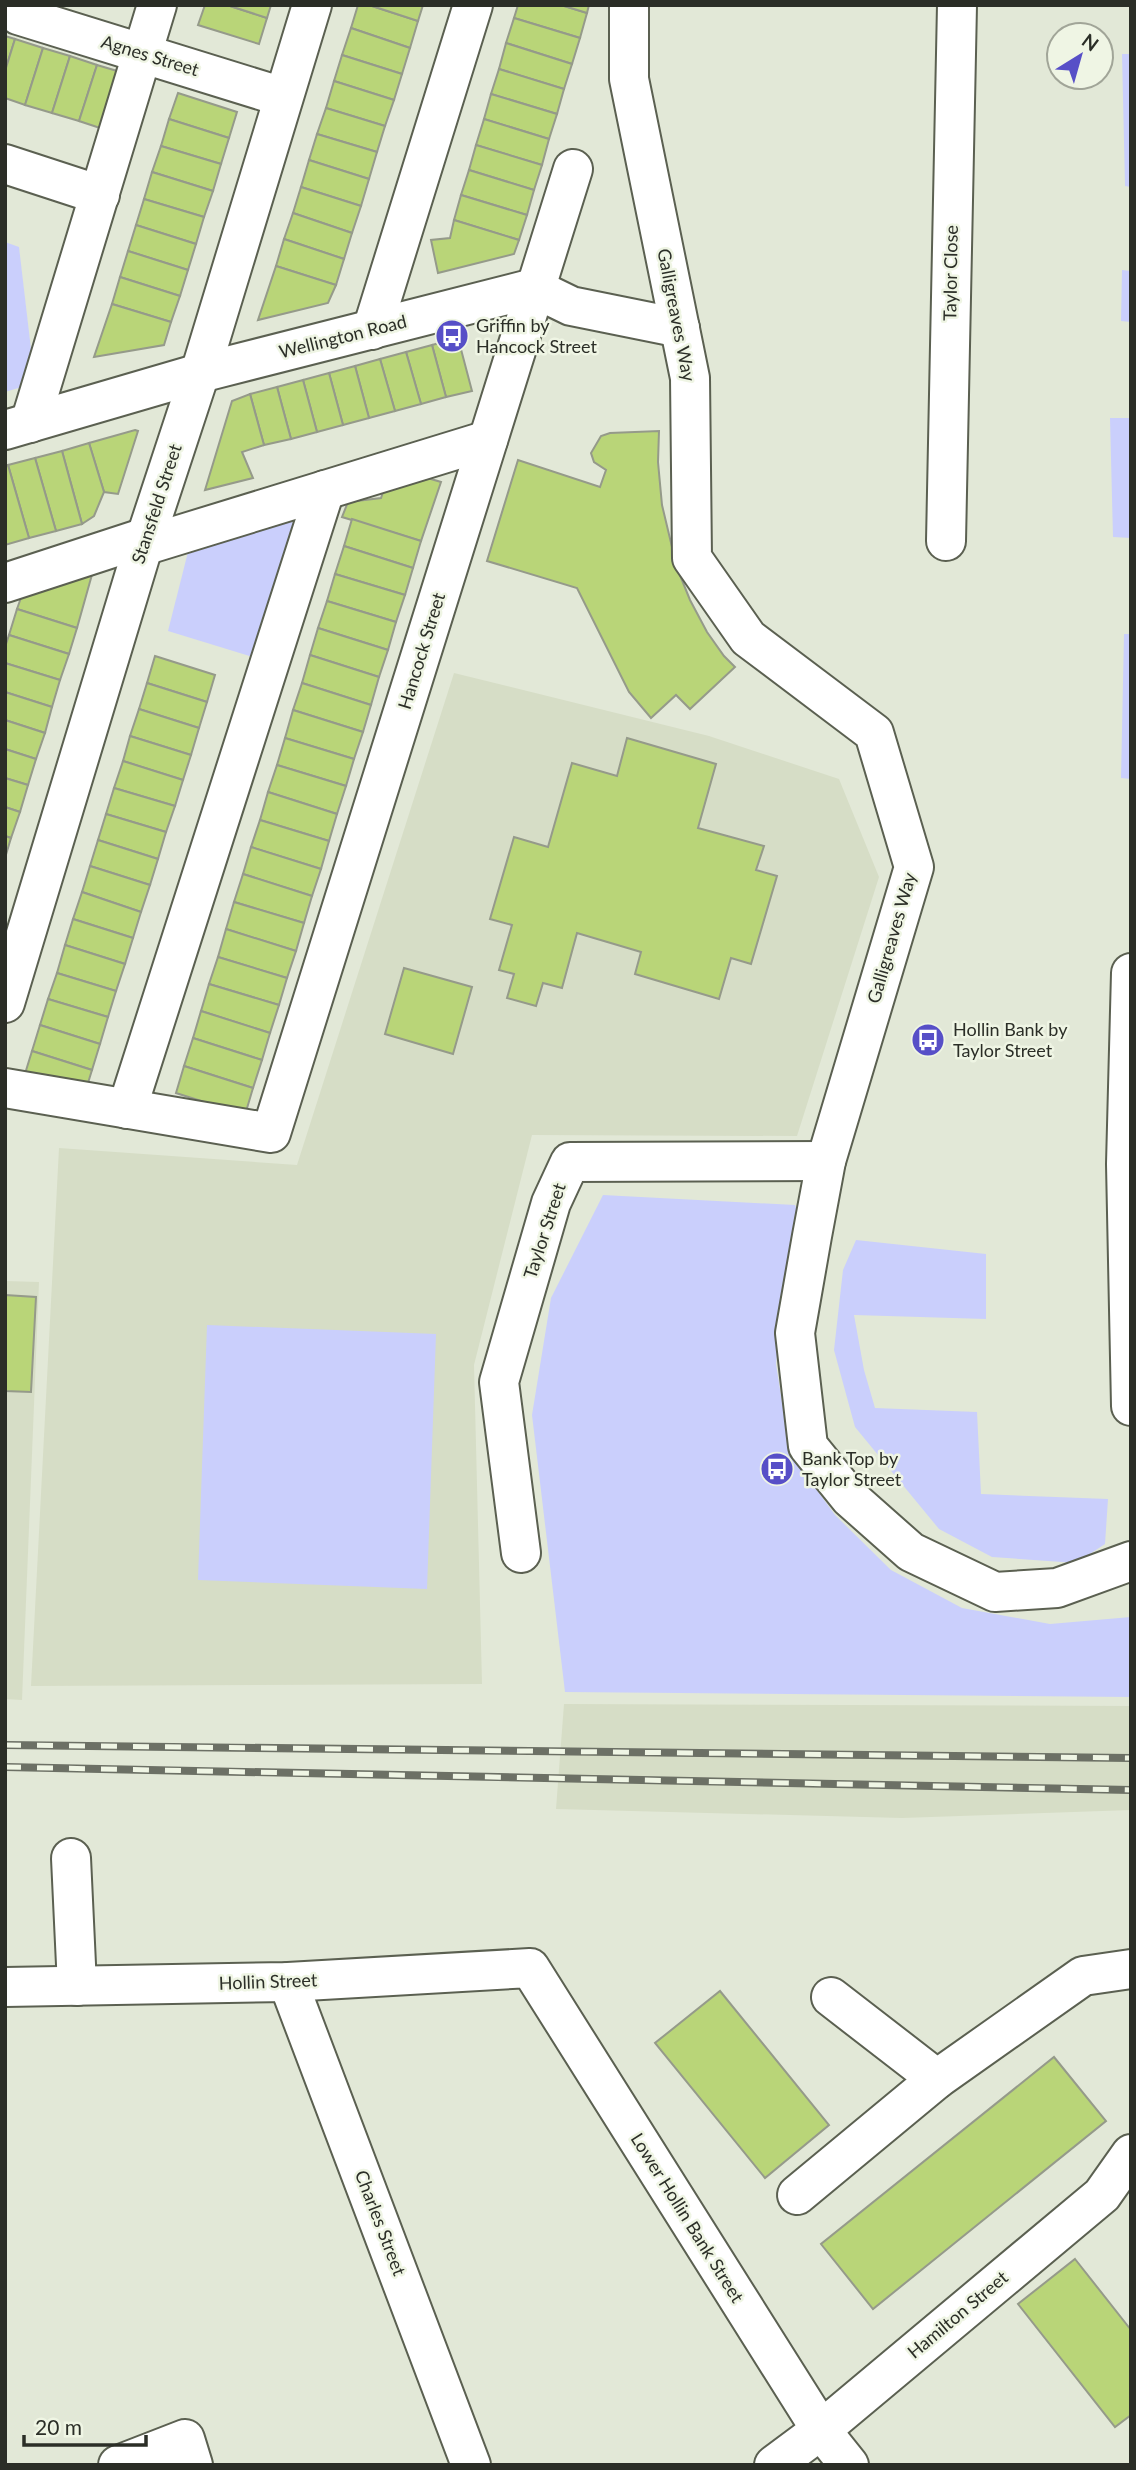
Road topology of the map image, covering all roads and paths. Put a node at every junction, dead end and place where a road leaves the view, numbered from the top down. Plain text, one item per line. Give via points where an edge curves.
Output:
1 (157, 5) edge
2 (312, 5) edge
3 (473, 5) edge
4 (629, 5) edge
5 (957, 5) edge
6 (18, 15) dead end
7 (142, 54) junction
8 (283, 97) junction
9 (5, 164) edge
10 (573, 169) dead end
11 (100, 195) junction
12 (534, 288) junction
13 (680, 328) junction
14 (372, 330) junction
15 (200, 373) junction
16 (17, 426) edge
17 (488, 440) junction
18 (325, 490) junction
19 (144, 541) junction
20 (946, 541) dead end
21 (5, 583) edge
22 (15, 938) edge
23 (1131, 974) edge
24 (5, 1003) edge
25 (5, 1088) edge
26 (127, 1109) junction
27 (826, 1161) junction
28 (1131, 1406) edge
29 (521, 1553) dead end
30 (1131, 1561) edge
31 (71, 1858) dead end
32 (530, 1969) joint
33 (1131, 1969) edge
34 (288, 1982) junction
35 (77, 1986) junction
36 (5, 1987) edge
37 (831, 1997) dead end
38 (937, 2079) junction
39 (1131, 2154) edge
40 (797, 2196) dead end
41 (821, 2430) junction
42 (189, 2452) edge
43 (118, 2465) edge
44 (471, 2465) edge
45 (774, 2465) edge
46 (849, 2465) edge

1 - 7 street
2 - 8 street, Stansfeld Street
3 - 14 street
4 - 13 street, Galligreaves Way via 629,79
5 - 20 street, Taylor Close
6 - 7 street, Agnes Street
7 - 8 street, Agnes Street
7 - 11 street
8 - 15 street, Stansfeld Street
9 - 11 street
10 - 12 street, Hancock Street
11 - 16 street
12 - 13 street via 571,306
12 - 14 street, Wellington Road
12 - 17 street, Hancock Street
13 - 27 street, Galligreaves Way via 690,378 692,558 748,638 874,733 914,867
14 - 15 street, Wellington Road
15 - 16 street, Wellington Road
15 - 19 street, Stansfeld Street
17 - 18 street
17 - 26 street, Hancock Street via 271,1133
18 - 19 street
18 - 26 street
19 - 21 street
19 - 22 street, Stansfeld Street
22 - 24 street, Stansfeld Street
23 - 28 street via 1126,1164
25 - 26 street
27 - 29 street, Taylor Street via 570,1162 551,1203 499,1382
27 - 30 street, Galligreaves Way via 795,1333 808,1446 850,1498 911,1552 995,1591 1057,1588
31 - 35 street
32 - 34 street, Hollin Street
32 - 41 street, Lower Hollin Bank Street
33 - 38 street via 1083,1976
34 - 35 street, Hollin Street
34 - 44 street, Charles Street
35 - 36 street, Hollin Street
37 - 38 street
38 - 40 street
39 - 41 street, Hamilton Street via 1102,2195
41 - 45 street, Hamilton Street
41 - 46 street, Lower Hollin Bank Street
42 - 43 street

